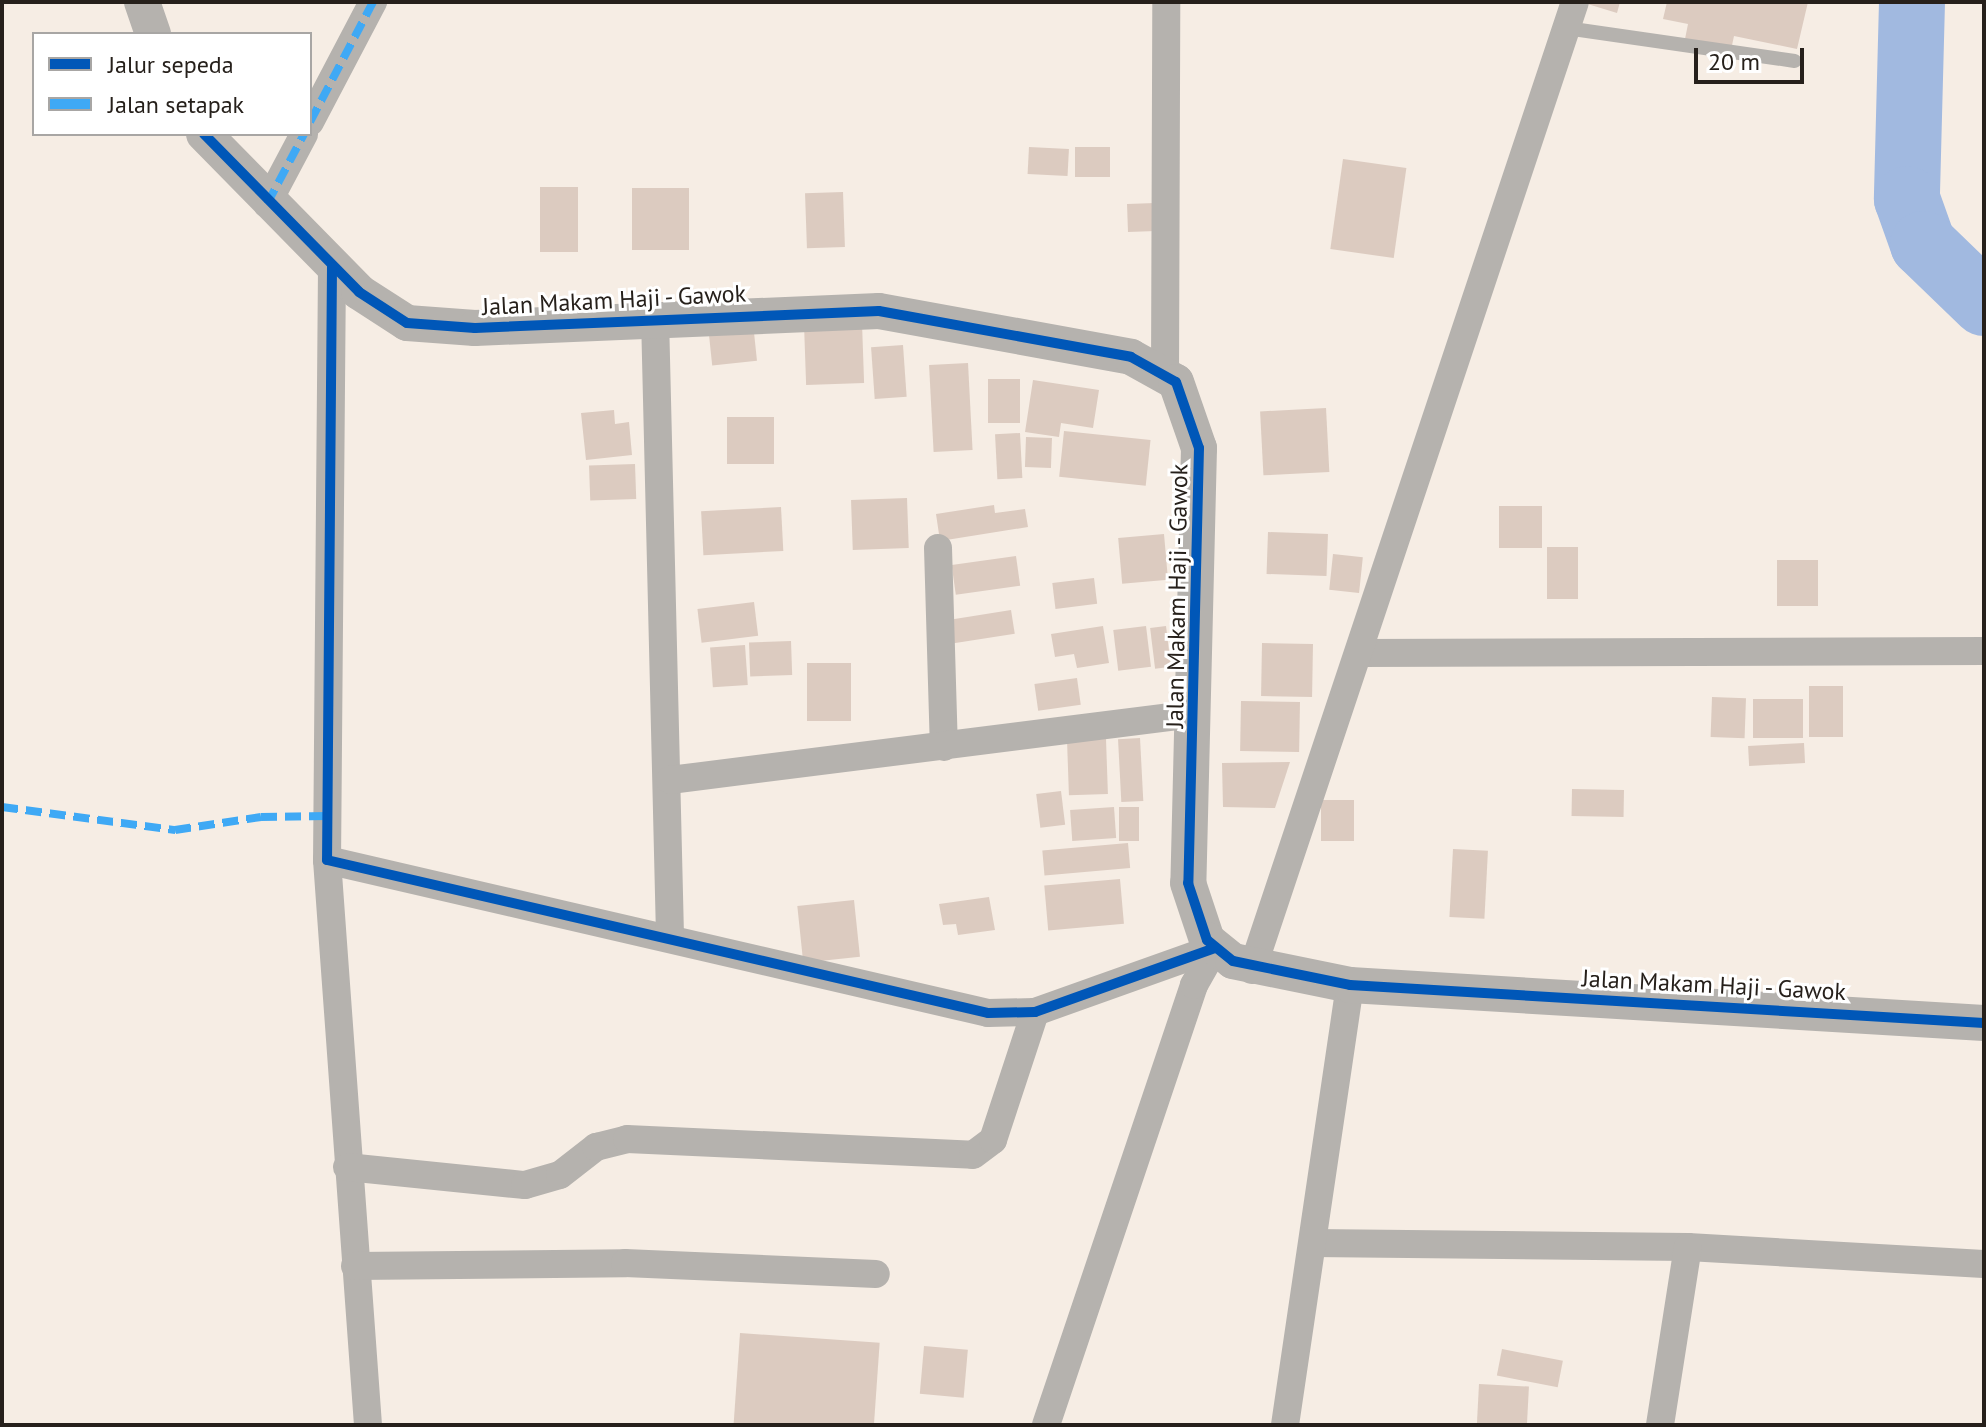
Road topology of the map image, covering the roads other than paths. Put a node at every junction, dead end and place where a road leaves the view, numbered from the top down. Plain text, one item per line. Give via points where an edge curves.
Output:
1 (142, 2) edge
2 (373, 2) edge
3 (1166, 2) edge
4 (1571, 15) edge
5 (152, 32) edge
6 (1795, 61) dead end
7 (312, 118) edge
8 (206, 136) edge
9 (303, 136) edge
10 (267, 204) junction
11 (332, 267) junction
12 (655, 317) junction
13 (1165, 374) junction
14 (938, 548) dead end
15 (1984, 651) edge
16 (1360, 653) junction
17 (1195, 714) junction
18 (944, 747) junction
19 (670, 780) junction
20 (327, 860) junction
21 (670, 935) junction
22 (1215, 948) junction
23 (1252, 970) junction
24 (1350, 985) junction
25 (1035, 1012) junction
26 (1984, 1023) edge
27 (347, 1167) junction
28 (1313, 1243) junction
29 (1688, 1247) junction
30 (1984, 1264) edge
31 (355, 1266) junction
32 (876, 1274) dead end
33 (368, 1425) edge
34 (1046, 1425) edge
35 (1285, 1425) edge
36 (1660, 1425) edge

1 - 5 street
2 - 7 street
3 - 13 street
4 - 6 lane
4 - 16 street
8 - 10 street, Jalan Makam Haji - Gawok
9 - 10 street
10 - 11 street, Jalan Makam Haji - Gawok
11 - 12 street, Jalan Makam Haji - Gawok via 377,308 440,329
11 - 20 street
12 - 13 street, Jalan Makam Haji - Gawok via 879,311 1131,357
12 - 19 street
13 - 17 street, Jalan Makam Haji - Gawok via 1184,392 1199,448
14 - 18 street
15 - 16 street
16 - 23 street
17 - 18 street
17 - 22 street, Jalan Makam Haji - Gawok via 1188,883
18 - 19 street
19 - 21 street
20 - 21 street
20 - 27 street
21 - 25 street via 933,1004
22 - 23 street, Jalan Makam Haji - Gawok
22 - 25 street
22 - 34 street via 1194,985
23 - 24 street, Jalan Makam Haji - Gawok
24 - 26 street, Jalan Makam Haji - Gawok
24 - 28 street
25 - 27 street via 993,1140 973,1155 627,1139 596,1147 560,1175 525,1185
27 - 31 street
28 - 29 street
28 - 35 street
29 - 30 street
29 - 36 street
31 - 32 street via 625,1263
31 - 33 street

